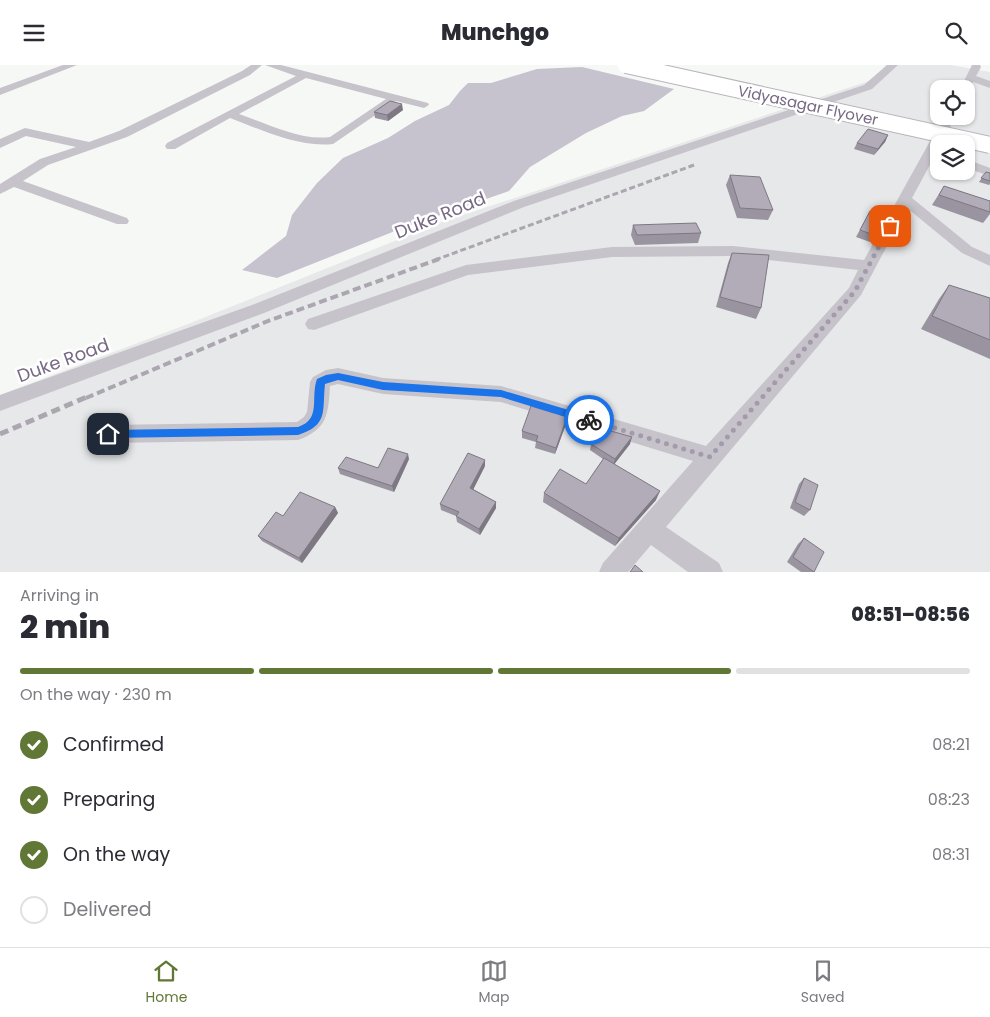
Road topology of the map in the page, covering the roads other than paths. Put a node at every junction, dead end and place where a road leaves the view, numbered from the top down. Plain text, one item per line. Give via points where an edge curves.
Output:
1 (72, 65) edge
2 (257, 65) edge
3 (270, 65) edge
4 (626, 65) edge
5 (654, 65) edge
6 (893, 65) edge
7 (978, 66) edge
8 (305, 75) junction
9 (971, 78) joint
10 (990, 85) edge
11 (0, 92) edge
12 (394, 98) junction
13 (424, 105) dead end
14 (231, 115) junction
15 (990, 138) edge
16 (0, 144) edge
17 (990, 145) edge
18 (90, 146) junction
19 (171, 146) dead end
20 (930, 158) edge
21 (975, 166) edge
22 (990, 172) edge
23 (6, 186) edge
24 (905, 199) junction
25 (122, 221) dead end
26 (990, 261) edge
27 (868, 267) junction
28 (314, 323) dead end
29 (0, 403) edge
30 (108, 434) dead end
31 (710, 457) junction
32 (648, 529) junction
33 (612, 572) edge
34 (710, 572) edge

1 - 11 street
2 - 18 street via 162,116
3 - 8 street
4 - 17 highway, Vidyasagar Flyover, bridge
5 - 15 highway, Vidyasagar Flyover
6 - 29 street, Duke Road via 868,87 519,204 258,309
7 - 9 street
8 - 12 street
8 - 14 street
9 - 10 street
12 - 13 street
12 - 14 street via 326,142
14 - 19 street
16 - 18 street via 24,132
18 - 23 street via 44,163
20 - 24 street
21 - 22 street
23 - 25 street
24 - 26 street via 967,250
24 - 27 street
27 - 28 street via 734,251 612,252 466,270
27 - 31 street via 855,291
30 - 31 street via 298,431 317,419 320,382 338,377 383,386 501,394
31 - 32 street
32 - 33 street
32 - 34 street

